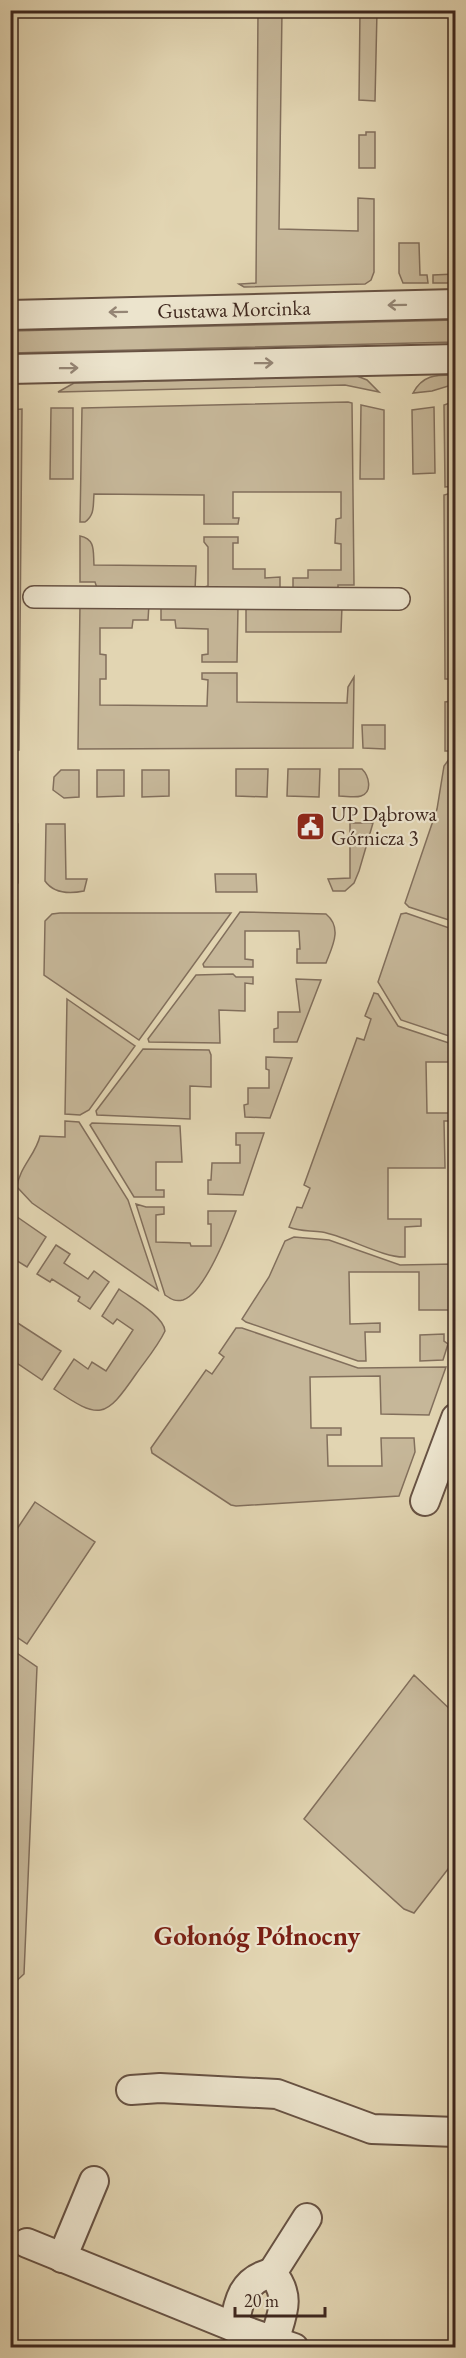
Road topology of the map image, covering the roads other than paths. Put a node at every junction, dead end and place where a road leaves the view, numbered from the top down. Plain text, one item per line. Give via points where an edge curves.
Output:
1 (456, 304) edge
2 (10, 315) edge
3 (456, 358) edge
4 (10, 369) edge
5 (34, 597) dead end
6 (399, 599) dead end
7 (456, 1418) edge
8 (425, 1501) dead end
9 (131, 2090) dead end
10 (456, 2132) edge
11 (94, 2181) dead end
12 (307, 2218) dead end
13 (27, 2243) dead end
14 (62, 2258) junction
15 (272, 2273) junction
16 (234, 2327) junction
17 (284, 2344) edge

1 -> 2 street, Gustawa Morcinka
4 -> 3 street
5 - 6 street
7 - 8 street
9 - 10 street via 277,2094 372,2129
11 - 14 street
12 - 15 street
13 - 14 street
14 - 16 street
15 - 16 street via 258,2276 245,2289
15 - 17 street via 281,2283 285,2299
16 - 17 street

